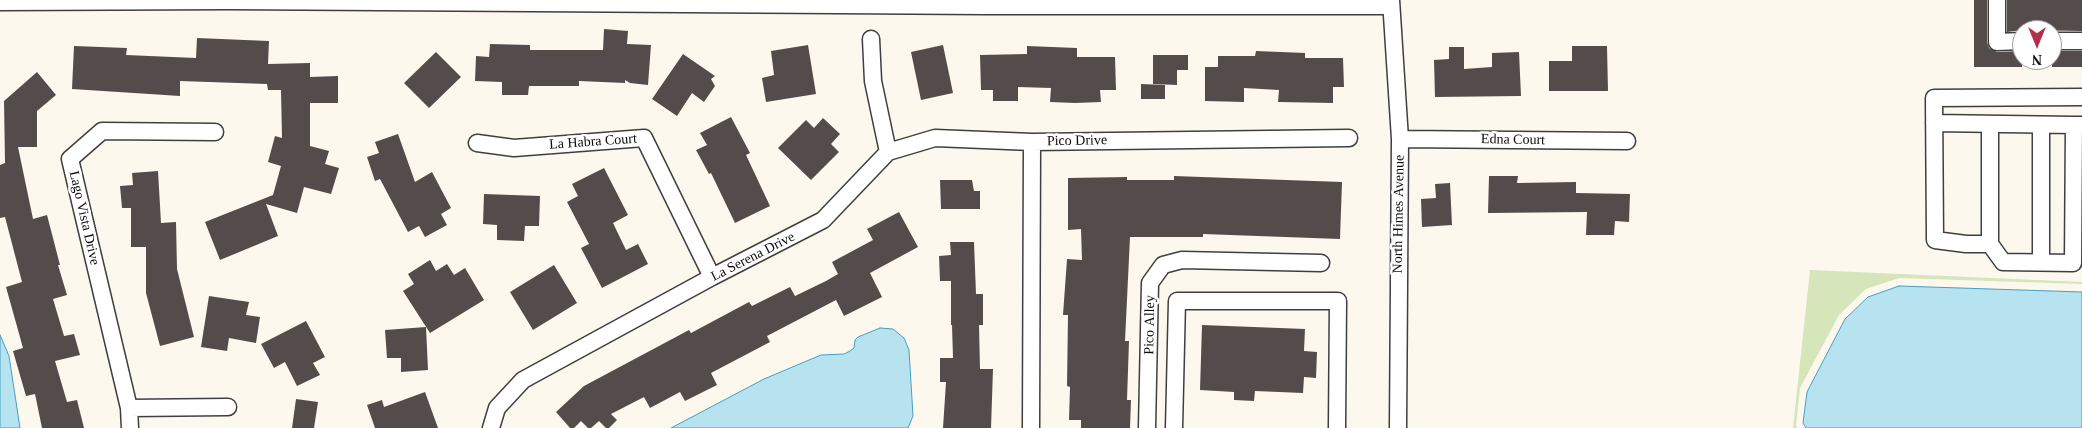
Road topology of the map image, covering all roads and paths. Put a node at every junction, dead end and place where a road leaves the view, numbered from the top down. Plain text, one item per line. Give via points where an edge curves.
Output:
1 (228, 0) edge
2 (1997, 0) edge
3 (0, 2) edge
4 (870, 3) edge
5 (1391, 3) edge
6 (871, 39) dead end
7 (2062, 41) edge
8 (2082, 41) edge
9 (2012, 42) edge
10 (2082, 97) edge
11 (1934, 123) junction
12 (1990, 124) junction
13 (2041, 124) junction
14 (2078, 125) edge
15 (215, 132) dead end
16 (1349, 138) dead end
17 (1400, 139) junction
18 (1627, 141) dead end
19 (1032, 142) junction
20 (477, 143) dead end
21 (888, 152) junction
22 (1990, 244) junction
23 (2041, 262) junction
24 (1321, 263) dead end
25 (712, 277) junction
26 (129, 408) junction
27 (228, 408) dead end
28 (130, 428) edge
29 (491, 428) edge
30 (1031, 428) edge
31 (1147, 428) edge
32 (1174, 428) edge
33 (1337, 428) edge
34 (1398, 428) edge

1 - 3 street
1 - 4 street
2 - 9 street via 1997,42
4 - 5 street
5 - 17 street, North Himes Avenue
6 - 21 street via 872,81
7 - 8 street
10 - 11 street via 1934,98
11 - 12 street
11 - 22 street via 1935,240
12 - 13 street
12 - 22 street
13 - 14 street
13 - 23 street
14 - 23 street via 2072,263
15 - 26 street, Lago Vista Drive via 102,131 70,159
16 - 19 street, Pico Drive
17 - 18 street, Edna Court
17 - 34 street, North Himes Avenue
19 - 21 street, La Serena Drive via 935,138
19 - 30 street, Pico Drive
20 - 25 street, La Habra Court via 514,148 644,138
21 - 25 street, La Serena Drive via 823,220
22 - 23 street via 2003,262
24 - 31 street, Pico Alley via 1182,260 1163,265 1150,283
25 - 29 street, La Serena Drive via 523,380 497,408
26 - 27 street
26 - 28 street, Lago Vista Drive
32 - 33 street via 1177,301 1338,301

